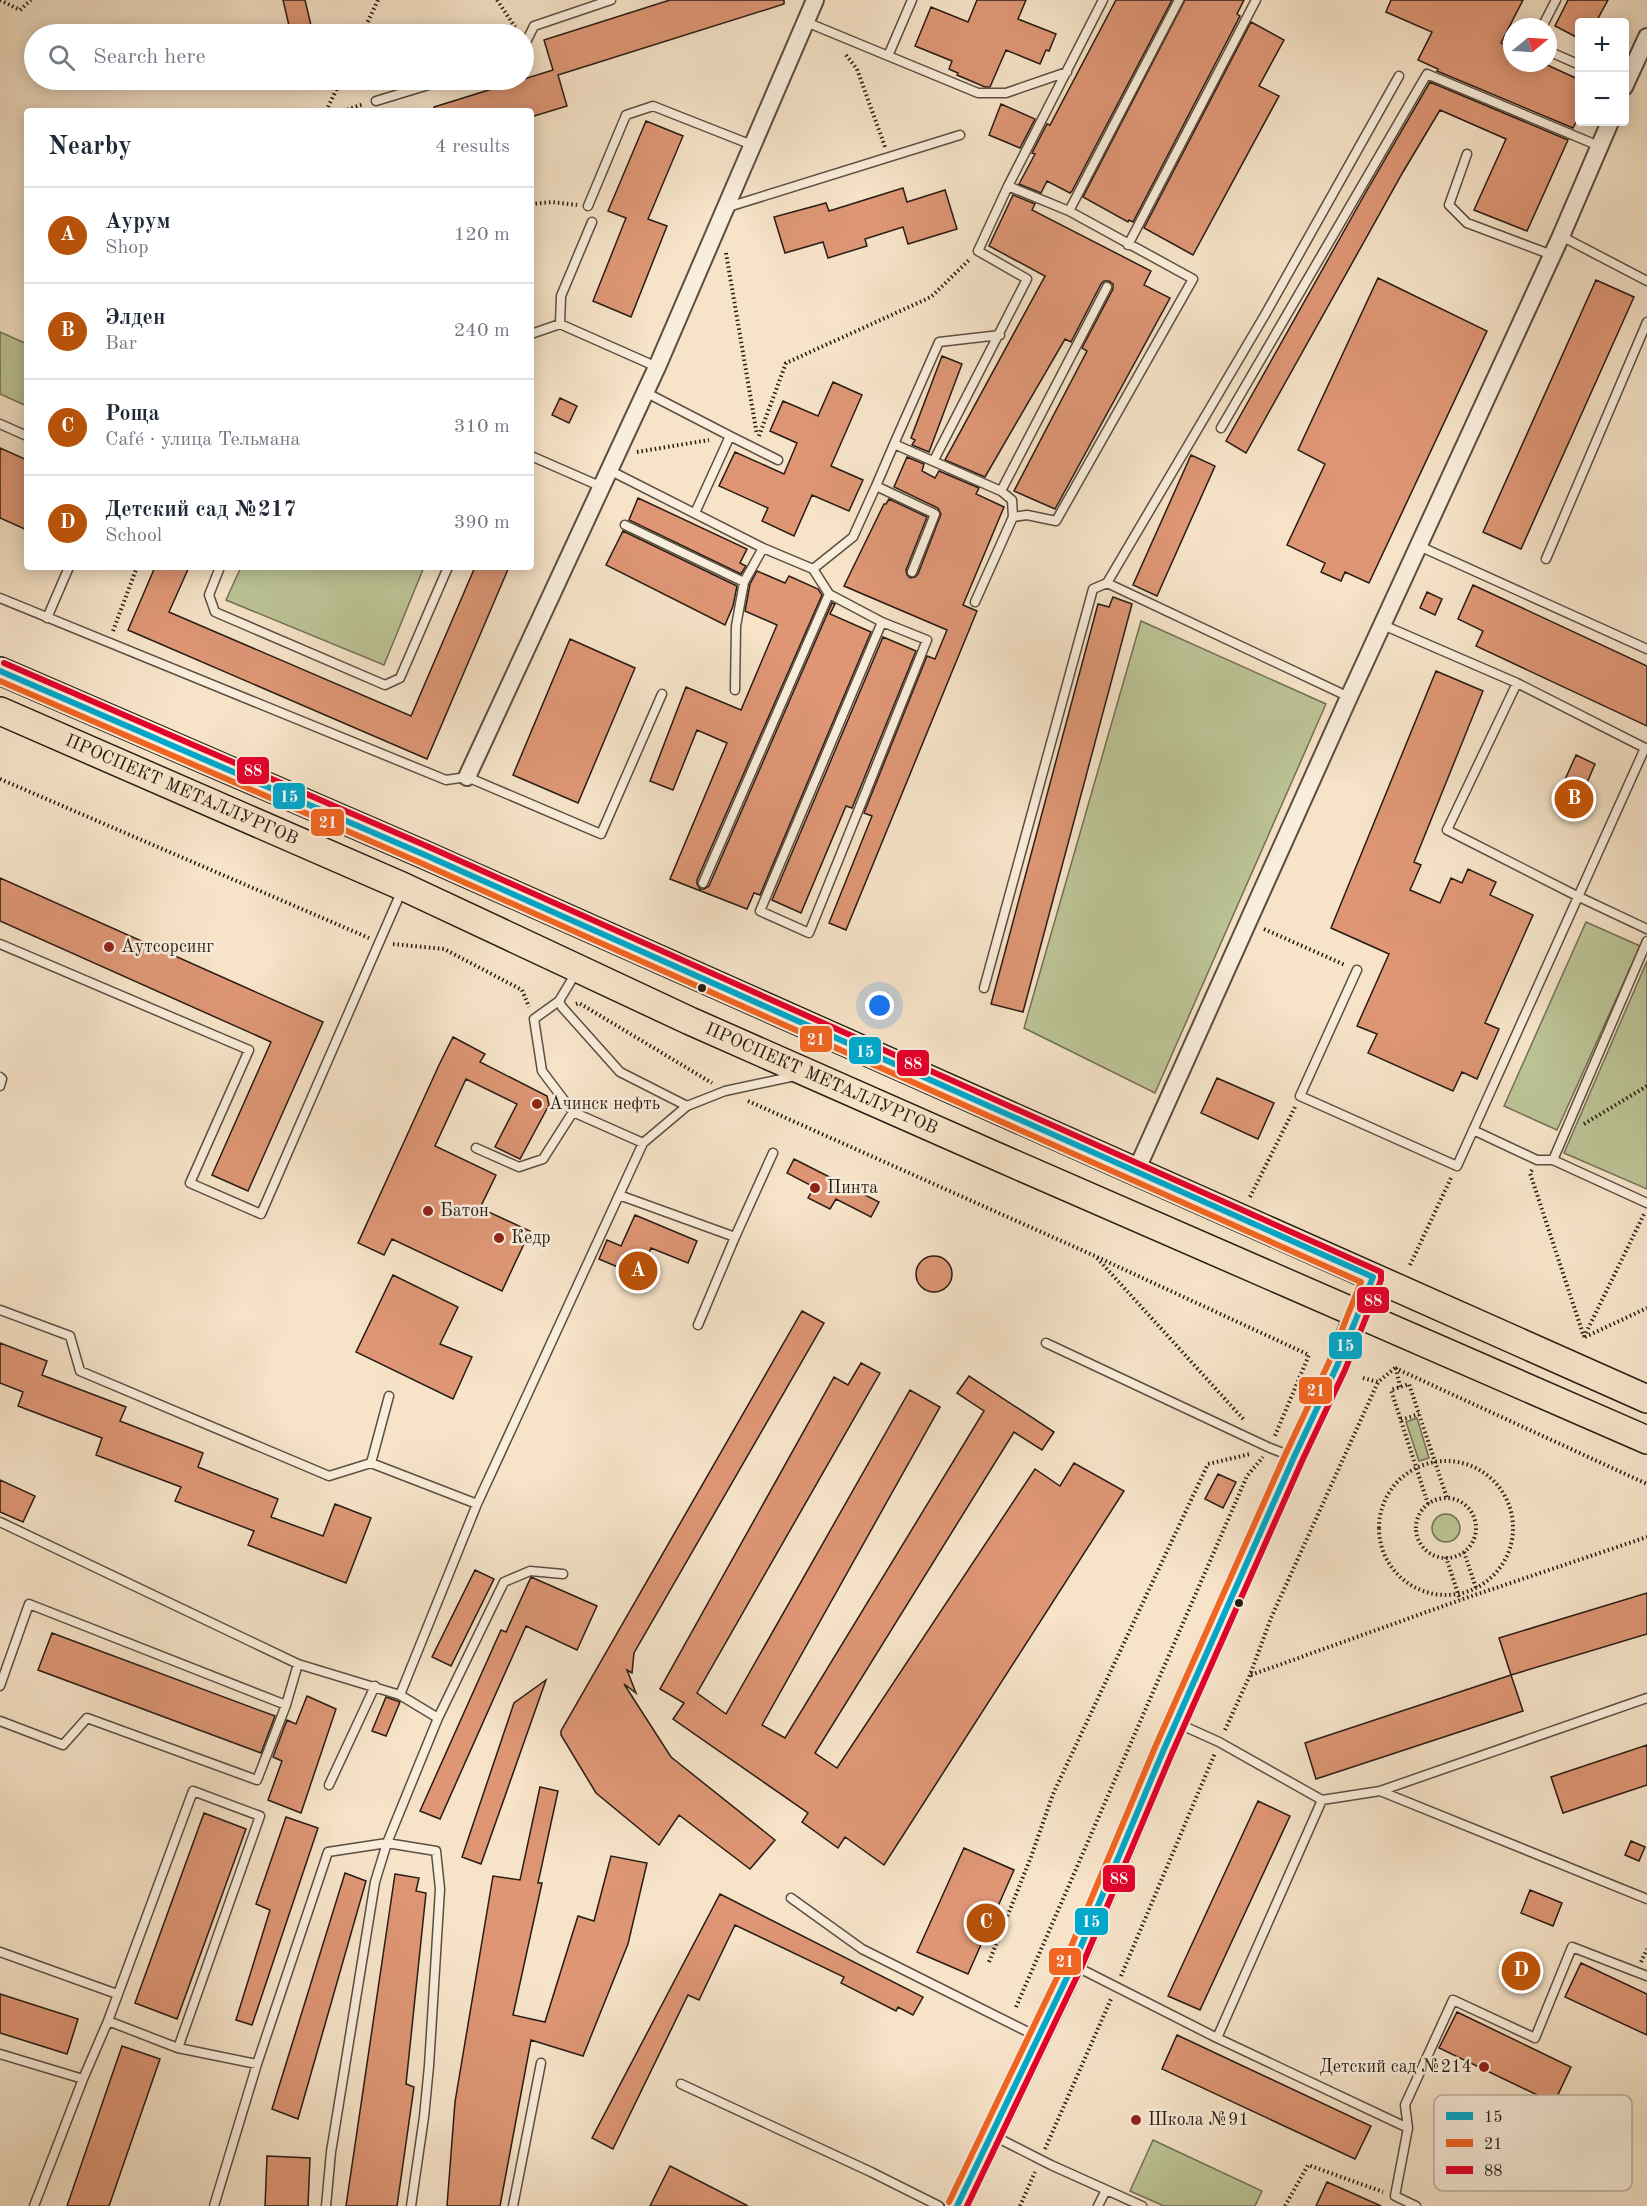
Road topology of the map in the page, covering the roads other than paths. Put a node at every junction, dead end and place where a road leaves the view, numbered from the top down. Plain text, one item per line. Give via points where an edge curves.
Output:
1 (611, 0) edge
2 (815, 0) edge
3 (912, 0) edge
4 (1103, 0) edge
5 (1179, 0) edge
6 (1256, 0) edge
7 (1556, 0) edge
8 (1547, 18) edge
9 (806, 22) junction
10 (534, 26) edge
11 (1647, 37) edge
12 (1557, 55) edge
13 (888, 57) junction
14 (1575, 63) edge
15 (1067, 72) junction
16 (1400, 76) dead end
17 (1629, 77) edge
18 (412, 90) edge
19 (376, 101) road end
20 (1608, 126) edge
21 (960, 135) dead end
22 (752, 145) junction
23 (1599, 146) junction
24 (1467, 154) dead end
25 (1008, 186) junction
26 (588, 206) road end
27 (1069, 211) junction
28 (722, 214) junction
29 (592, 222) dead end
30 (1561, 236) junction
31 (1128, 245) junction
32 (1552, 255) junction
33 (1647, 281) edge
34 (1107, 287) dead end
35 (1647, 322) edge
36 (560, 324) junction
37 (534, 333) edge
38 (1000, 335) junction
39 (657, 367) junction
40 (645, 392) junction
41 (0, 424) edge
42 (1221, 428) dead end
43 (24, 435) edge
44 (730, 436) junction
45 (894, 444) junction
46 (534, 457) edge
47 (778, 460) dead end
48 (934, 460) junction
49 (612, 463) junction
50 (876, 486) junction
51 (602, 487) junction
52 (1000, 491) junction
53 (695, 513) junction
54 (1013, 517) junction
55 (625, 525) dead end
56 (1419, 546) junction
57 (764, 548) junction
58 (1546, 559) dead end
59 (813, 569) junction
60 (68, 570) edge
61 (219, 570) edge
62 (447, 570) edge
63 (912, 572) dead end
64 (744, 582) junction
65 (1107, 583) junction
66 (828, 594) junction
67 (0, 598) edge
68 (975, 602) dead end
69 (47, 618) junction
70 (882, 622) junction
71 (1383, 625) junction
72 (1647, 649) edge
73 (0, 671) edge
74 (1517, 683) junction
75 (735, 690) dead end
76 (662, 694) dead end
77 (1349, 697) junction
78 (0, 711) edge
79 (1646, 748) edge
80 (467, 777) junction
81 (704, 883) dead end
82 (404, 887) junction
83 (1577, 896) junction
84 (1647, 929) edge
85 (1647, 941) edge
86 (0, 944) edge
87 (578, 968) junction
88 (1357, 970) road end
89 (984, 988) dead end
90 (561, 1004) junction
91 (810, 1073) junction
92 (0, 1077) edge
93 (0, 1086) edge
94 (687, 1106) junction
95 (573, 1112) junction
96 (1473, 1130) junction
97 (643, 1143) junction
98 (476, 1148) dead end
99 (773, 1154) dead end
100 (1553, 1160) junction
101 (1136, 1171) junction
102 (619, 1195) junction
103 (1647, 1203) edge
104 (735, 1237) junction
105 (1373, 1277) junction
106 (0, 1311) edge
107 (1357, 1313) junction
108 (698, 1325) dead end
109 (1046, 1343) dead end
110 (389, 1396) dead end
111 (1647, 1399) edge
112 (1647, 1440) edge
113 (1294, 1457) junction
114 (371, 1463) junction
115 (477, 1503) junction
116 (0, 1522) edge
117 (563, 1574) dead end
118 (298, 1664) junction
119 (0, 1686) edge
120 (375, 1686) junction
121 (400, 1695) junction
122 (1647, 1698) edge
123 (286, 1705) junction
124 (438, 1718) junction
125 (0, 1721) edge
126 (1176, 1723) junction
127 (329, 1785) dead end
128 (1380, 1791) junction
129 (1322, 1800) junction
130 (387, 1843) junction
131 (791, 1898) dead end
132 (1647, 1899) edge
133 (0, 1952) edge
134 (1073, 1965) junction
135 (1647, 1976) edge
136 (117, 1994) junction
137 (108, 2021) junction
138 (1038, 2037) junction
139 (1216, 2038) junction
140 (178, 2048) junction
141 (0, 2054) edge
142 (541, 2063) dead end
143 (257, 2064) junction
144 (83, 2079) junction
145 (681, 2084) dead end
146 (1408, 2128) junction
147 (991, 2135) junction
148 (1106, 2190) junction
149 (34, 2206) edge
150 (214, 2206) edge
151 (326, 2206) edge
152 (411, 2206) edge
153 (513, 2206) edge
154 (939, 2206) edge
155 (957, 2206) edge
156 (1098, 2206) edge
157 (1142, 2206) edge
158 (1416, 2206) edge

1 - 10 lane
2 - 9 street
3 - 13 lane
4 - 15 lane
5 - 27 lane
6 - 31 lane
7 - 8 lane
9 - 13 lane
9 - 22 street
11 - 17 street
12 - 14 lane
13 - 15 lane via 988,94 1006,93
15 - 25 lane
16 - 65 lane
18 - 19 lane
20 - 23 street
21 - 28 lane
22 - 26 lane via 653,106 626,115
22 - 28 street
23 - 30 street
23 - 42 lane via 1426,74
24 - 32 lane via 1449,205 1467,223
25 - 27 lane
25 - 38 lane via 978,251 1028,279
27 - 31 lane
28 - 39 street
29 - 36 lane via 561,296
30 - 32 street
30 - 33 lane
31 - 54 lane via 1193,279 1056,521 1028,515
32 - 56 street
34 - 52 lane
35 - 58 lane
36 - 37 lane
36 - 39 lane
38 - 45 lane via 939,342
38 - 48 lane
39 - 40 street
40 - 44 lane
40 - 49 street
41 - 43 lane
44 - 47 lane
44 - 53 lane
45 - 48 lane
45 - 50 lane
46 - 51 lane
48 - 52 lane
49 - 51 street
49 - 53 lane
50 - 59 lane via 852,537
50 - 63 lane via 935,514
51 - 80 street
52 - 54 lane via 1012,500
53 - 57 lane
54 - 68 lane
55 - 64 lane
56 - 71 street
56 - 72 lane
57 - 59 lane
57 - 64 lane
59 - 66 lane
60 - 69 lane
61 - 62 lane via 209,595 215,612 384,685 400,678
64 - 75 lane via 736,626
65 - 77 lane
65 - 89 lane via 1093,588
66 - 70 lane
66 - 81 lane
67 - 69 lane
69 - 80 lane via 446,780
70 - 70 lane via 927,640 809,933 760,911
71 - 74 lane
71 - 77 street
73 - 101 main road, ПРОСПЕКТ МЕТАЛЛУРГОВ
74 - 79 lane
74 - 83 lane via 1447,830
76 - 80 lane via 601,834
77 - 101 street
78 - 82 main road, ПРОСПЕКТ МЕТАЛЛУРГОВ
79 - 83 lane
82 - 86 lane via 261,1214 190,1183 249,1050
82 - 87 main road, ПРОСПЕКТ МЕТАЛЛУРГОВ
83 - 84 lane
83 - 96 lane
85 - 100 lane
87 - 90 lane
87 - 91 main road, ПРОСПЕКТ МЕТАЛЛУРГОВ
88 - 96 lane via 1300,1096 1456,1166
90 - 94 lane via 620,1072
90 - 95 lane via 534,1019 542,1071
91 - 94 lane via 725,1091
91 - 107 main road, ПРОСПЕКТ МЕТАЛЛУРГОВ
92 - 93 lane
94 - 97 lane
95 - 97 lane
95 - 98 lane via 543,1159 519,1167
96 - 100 lane via 1538,1160
97 - 102 lane
99 - 104 lane
100 - 103 lane
101 - 105 main road, ПРОСПЕКТ МЕТАЛЛУРГОВ
102 - 104 lane
102 - 115 lane
104 - 108 lane
105 - 107 main road
105 - 111 main road, ПРОСПЕКТ МЕТАЛЛУРГОВ
106 - 114 lane via 70,1336 80,1371 329,1476
107 - 112 main road, ПРОСПЕКТ МЕТАЛЛУРГОВ
107 - 113 main road
109 - 113 lane
110 - 114 lane
113 - 126 main road
114 - 115 lane
115 - 121 lane
116 - 118 lane
117 - 124 lane via 530,1571 504,1582
118 - 120 lane
118 - 123 lane
119 - 123 lane via 29,1604
120 - 121 lane
120 - 127 lane
121 - 124 lane
122 - 128 lane
123 - 125 lane via 257,1780 87,1718 63,1745
124 - 130 lane
126 - 129 lane via 1220,1742
126 - 134 main road
128 - 129 lane
128 - 132 lane
129 - 139 lane
130 - 143 lane via 328,1852
130 - 151 lane via 375,1882 331,2152
130 - 152 lane via 436,1851 440,1889 428,2076
131 - 138 lane via 862,1949
133 - 136 lane
134 - 138 main road
134 - 139 lane
135 - 146 lane via 1572,1947 1535,2038 1453,2000 1405,2105
136 - 137 lane
136 - 140 lane via 193,1791 260,1816
137 - 140 lane
137 - 144 lane
138 - 147 main road
139 - 146 lane
140 - 143 lane
141 - 144 lane
142 - 153 lane
143 - 150 lane
144 - 149 lane
145 - 154 lane
146 - 158 lane via 1395,2196
147 - 148 lane
147 - 155 main road
148 - 156 lane
148 - 157 lane

